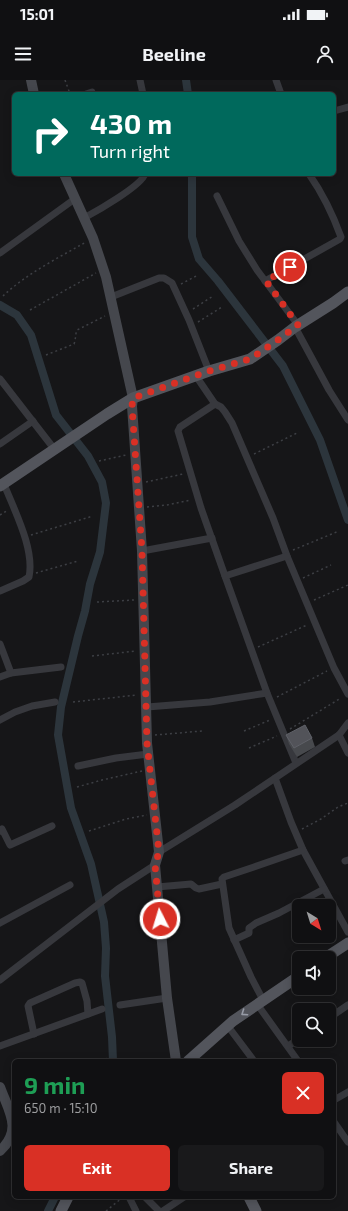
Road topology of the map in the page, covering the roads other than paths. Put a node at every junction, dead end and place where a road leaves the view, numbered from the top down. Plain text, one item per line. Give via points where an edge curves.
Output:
1 (31, 80) edge
2 (140, 80) edge
3 (276, 80) edge
4 (34, 92) edge
5 (143, 92) edge
6 (280, 92) edge
7 (348, 107) edge
8 (336, 110) edge
9 (65, 176) edge
10 (144, 176) edge
11 (310, 176) edge
12 (217, 196) dead end
13 (76, 198) junction
14 (84, 218) junction
15 (0, 253) edge
16 (266, 281) junction
17 (347, 295) edge
18 (111, 297) junction
19 (296, 326) junction
20 (209, 371) junction
21 (196, 376) junction
22 (0, 379) edge
23 (133, 398) junction
24 (214, 404) junction
25 (348, 420) edge
26 (33, 422) junction
27 (0, 444) edge
28 (55, 450) junction
29 (1, 485) edge
30 (212, 538) junction
31 (142, 551) junction
32 (286, 555) junction
33 (224, 576) junction
34 (0, 590) edge
35 (0, 644) edge
36 (61, 667) dead end
37 (11, 673) junction
38 (0, 677) edge
39 (267, 693) junction
40 (348, 694) edge
41 (55, 702) dead end
42 (147, 707) junction
43 (0, 720) edge
44 (348, 723) edge
45 (339, 735) junction
46 (348, 753) edge
47 (148, 754) junction
48 (296, 763) junction
49 (78, 766) dead end
50 (275, 778) junction
51 (52, 826) dead end
52 (0, 831) edge
53 (303, 850) junction
54 (159, 852) junction
55 (155, 865) junction
56 (222, 884) junction
57 (70, 885) dead end
58 (157, 887) junction
59 (324, 889) junction
60 (0, 923) edge
61 (348, 932) edge
62 (234, 940) junction
63 (348, 943) edge
64 (336, 951) edge
65 (0, 980) edge
66 (292, 981) edge
67 (167, 998) junction
68 (260, 1002) junction
69 (348, 1005) edge
70 (120, 1006) dead end
71 (102, 1009) dead end
72 (336, 1013) edge
73 (88, 1014) junction
74 (227, 1025) junction
75 (34, 1034) junction
76 (292, 1043) edge
77 (0, 1046) edge
78 (288, 1046) junction
79 (176, 1059) edge
80 (190, 1059) edge
81 (252, 1059) edge
82 (297, 1059) edge
83 (0, 1087) edge
84 (348, 1092) edge
85 (336, 1099) edge
86 (12, 1120) edge
87 (336, 1124) edge
88 (345, 1132) edge
89 (12, 1134) edge
90 (348, 1142) edge
91 (0, 1151) edge
92 (67, 1199) edge
93 (130, 1199) edge
94 (149, 1199) edge
95 (181, 1199) edge
96 (250, 1199) edge
97 (61, 1211) edge
98 (136, 1211) edge
99 (159, 1211) edge
100 (163, 1211) edge
101 (256, 1211) edge

1 - 4 street
2 - 5 street
3 - 6 street
7 - 8 street
9 - 13 street
10 - 14 street via 114,200
11 - 16 street via 332,214 341,237
12 - 16 street via 238,241
13 - 14 street
13 - 15 street
14 - 18 street via 93,238
16 - 19 street
17 - 19 main road
18 - 20 street via 159,278 164,278 172,284
18 - 23 street
19 - 20 main road via 250,359
19 - 25 street via 329,390
20 - 21 main road
21 - 23 main road
21 - 24 street
22 - 26 street
23 - 28 main road
23 - 31 street
24 - 30 street via 178,431
24 - 32 street via 221,407 232,423
26 - 27 street
26 - 28 street
28 - 29 main road
29 - 34 street via 26,538 31,569 29,577
30 - 31 street
30 - 33 street
31 - 42 street
32 - 33 street
32 - 40 street via 334,668
33 - 39 street
35 - 37 street
36 - 37 street
37 - 38 street
39 - 42 street via 210,702
39 - 48 street
41 - 43 street via 32,706
42 - 47 street
44 - 45 street
45 - 46 street
45 - 48 street
47 - 49 street
47 - 54 street
48 - 50 street
50 - 53 street
50 - 54 street
51 - 52 street via 10,845 2,829
53 - 56 street via 224,877
53 - 59 street
54 - 55 street
55 - 58 street
55 - 65 street via 118,889
56 - 58 street via 199,889 191,884
56 - 62 street via 229,928
57 - 60 street
58 - 67 street
59 - 61 street
59 - 62 street via 256,923 249,928 249,933
62 - 68 street
63 - 64 main road
66 - 68 main road
67 - 70 street
67 - 79 street
68 -> 74 main road
68 - 78 street
69 - 72 street
71 - 73 street
73 - 75 street
73 - 75 street via 82,983 75,983 30,1003 28,1006
74 - 80 main road
74 - 81 street
75 - 77 street
76 - 78 street
78 - 82 street
83 - 86 street
84 - 85 street
87 - 88 street
88 - 90 street
89 - 91 street
92 - 97 main road
93 - 98 street
94 - 99 street
95 - 100 street
96 - 101 main road

